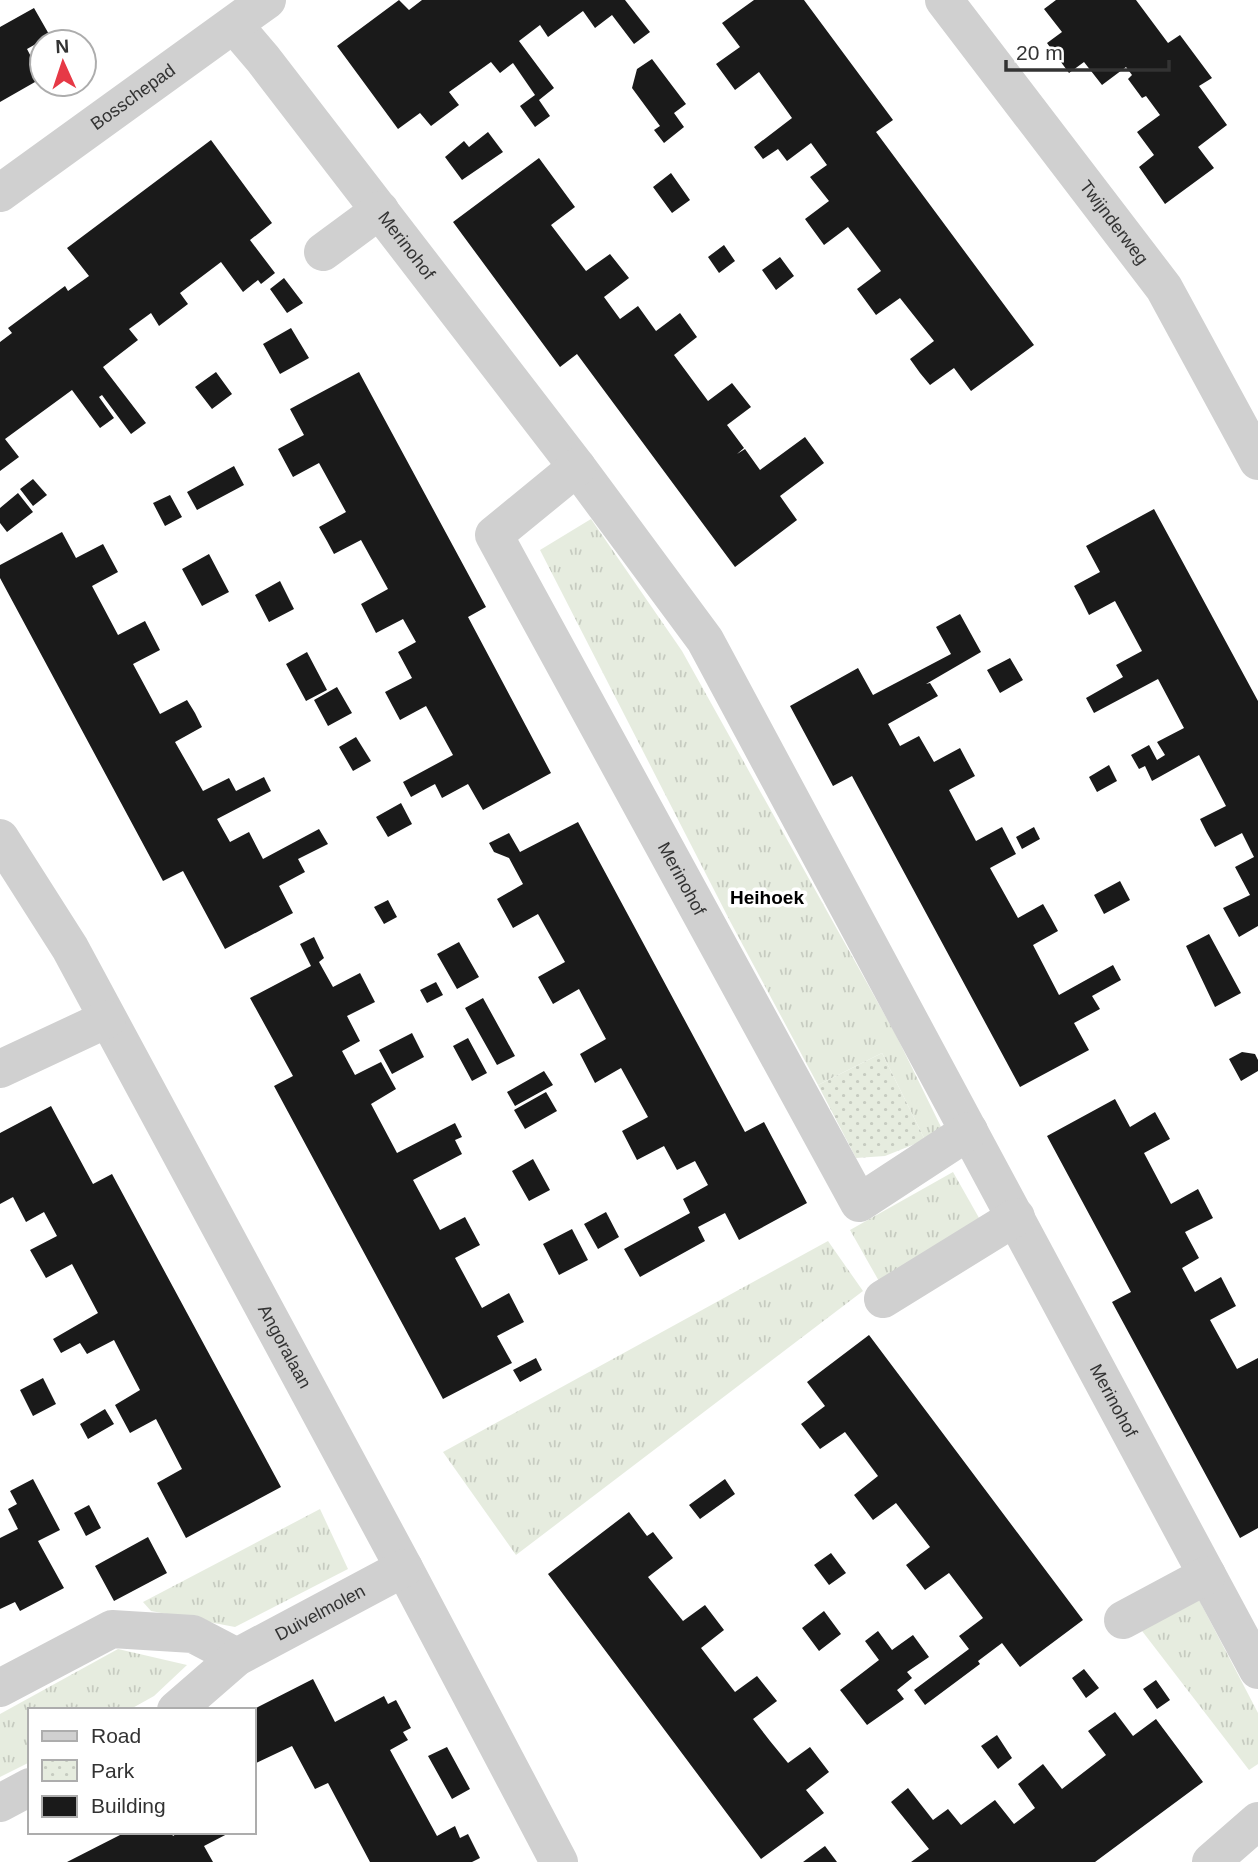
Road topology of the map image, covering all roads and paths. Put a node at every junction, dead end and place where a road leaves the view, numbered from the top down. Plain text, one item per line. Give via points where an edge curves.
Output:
1 (267, 0) edge
2 (944, 0) edge
3 (234, 25) junction
4 (0, 192) edge
5 (380, 210) junction
6 (323, 253) dead end
7 (1258, 461) edge
8 (577, 467) junction
9 (0, 838) edge
10 (107, 1019) junction
11 (0, 1069) edge
12 (970, 1131) junction
13 (1016, 1217) junction
14 (883, 1299) dead end
15 (404, 1568) junction
16 (1207, 1575) junction
17 (1123, 1620) dead end
18 (237, 1657) junction
19 (1258, 1670) edge
20 (0, 1688) edge
21 (178, 1708) edge
22 (28, 1788) edge
23 (0, 1803) edge
24 (1258, 1821) edge
25 (559, 1862) edge
26 (1211, 1862) edge

1 - 3 street, Bosschepad
2 - 7 street, Twijnderweg via 1164,288
3 - 4 street, Bosschepad
3 - 5 street, Merinohof
5 - 6 street
5 - 8 street, Merinohof
8 - 12 street, Merinohof via 705,640
8 - 12 street, Merinohof via 494,535 859,1203
9 - 10 street, Angoralaan via 70,948
10 - 11 street
10 - 15 street, Angoralaan
12 - 13 street, Merinohof
13 - 14 street
13 - 16 street, Merinohof
15 - 18 street, Duivelmolen
15 - 25 street, Angoralaan
16 - 17 street
16 - 19 street, Merinohof
18 - 20 street via 193,1634 112,1629
18 - 21 street, Duivelmolen
22 - 23 street
24 - 26 street

